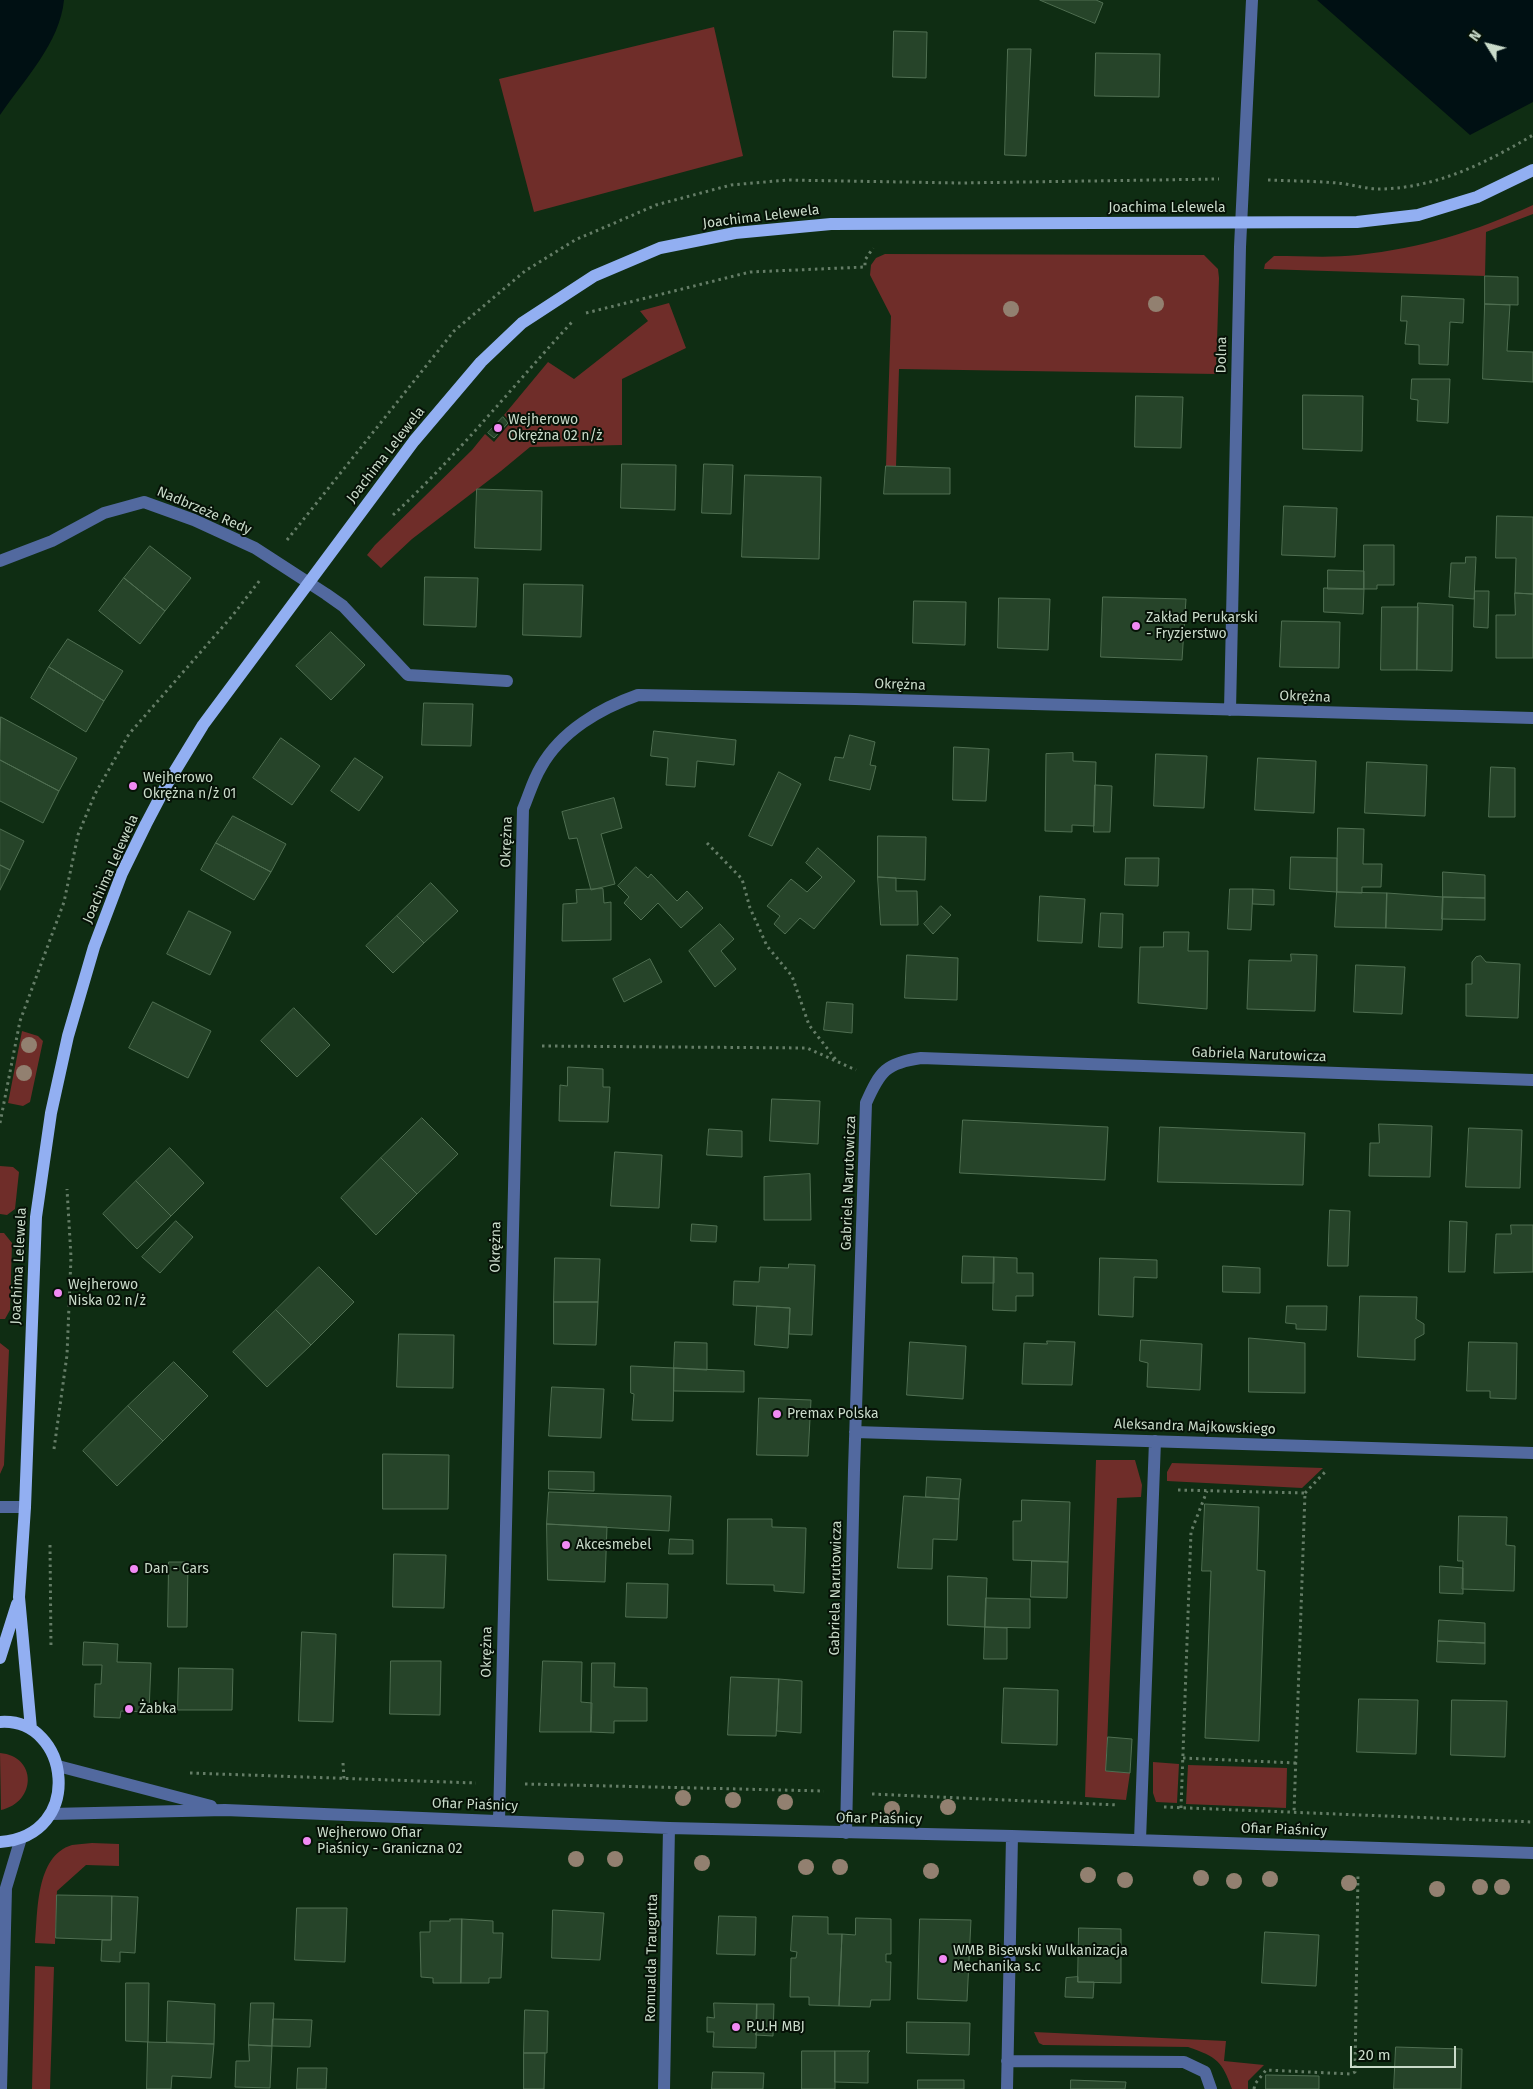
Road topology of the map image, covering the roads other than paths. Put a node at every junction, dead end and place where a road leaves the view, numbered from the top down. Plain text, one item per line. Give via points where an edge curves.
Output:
1 (1252, 0) edge
2 (1533, 170) edge
3 (1241, 223) junction
4 (0, 561) edge
5 (309, 583) junction
6 (507, 681) dead end
7 (1230, 710) junction
8 (1533, 718) edge
9 (1533, 1080) edge
10 (855, 1432) junction
11 (1155, 1441) junction
12 (1533, 1453) edge
13 (0, 1507) edge
14 (25, 1507) junction
15 (19, 1596) junction
16 (0, 1658) edge
17 (0, 1722) edge
18 (31, 1729) junction
19 (58, 1766) junction
20 (225, 1810) junction
21 (51, 1814) junction
22 (499, 1821) junction
23 (669, 1828) junction
24 (846, 1833) junction
25 (1012, 1836) junction
26 (21, 1838) junction
27 (1140, 1840) junction
28 (0, 1842) edge
29 (1533, 1853) edge
30 (0, 1876) edge
31 (6, 1888) junction
32 (1007, 2061) junction
33 (1, 2089) edge
34 (664, 2089) edge
35 (1007, 2089) edge
36 (1211, 2089) edge

1 - 3 street, Dolna
2 - 3 main road, Joachima Lelewela via 1478,197 1418,215 1357,222
3 - 5 main road, Joachima Lelewela via 831,224 735,233 660,248 594,276 522,323 481,362 414,441
3 - 7 street, Dolna
4 - 5 street, Nadbrzeże Redy via 52,541 104,513 144,502 194,520 255,548
5 - 6 street, Nadbrzeże Redy via 343,606 408,675
5 - 14 main road, Joachima Lelewela via 203,725 166,784 122,873 94,947 68,1036 43,1155 36,1217
7 - 8 street, Okrężna
7 - 22 street, Okrężna via 638,695 614,703 596,714 567,736 541,766 523,809
9 - 10 street, Gabriela Narutowicza via 921,1058 897,1062 877,1079 866,1103
10 - 11 street, Aleksandra Majkowskiego
10 - 24 street, Gabriela Narutowicza
11 - 12 street, Aleksandra Majkowskiego
11 - 27 street
13 - 14 street
14 - 15 main road, Joachima Lelewela
15 - 16 main road, Joachima Lelewela
15 - 18 main road, Joachima Lelewela
17 - 18 main road via 7,1721
18 - 19 main road via 48,1745
19 - 20 street, Ofiar Piaśnicy
19 - 21 main road via 59,1790
20 - 21 street, Ofiar Piaśnicy
20 - 22 street, Ofiar Piaśnicy
21 - 26 main road via 38,1828
22 - 23 street, Ofiar Piaśnicy
23 - 24 street, Ofiar Piaśnicy
23 - 34 street, Romualda Traugutta
24 - 25 street, Ofiar Piaśnicy
25 - 27 street, Ofiar Piaśnicy
25 - 32 street
26 - 28 main road
26 - 31 street
27 - 29 street, Ofiar Piaśnicy
30 - 31 street
31 - 33 street
32 - 35 street
32 - 36 street via 1184,2062 1205,2072

